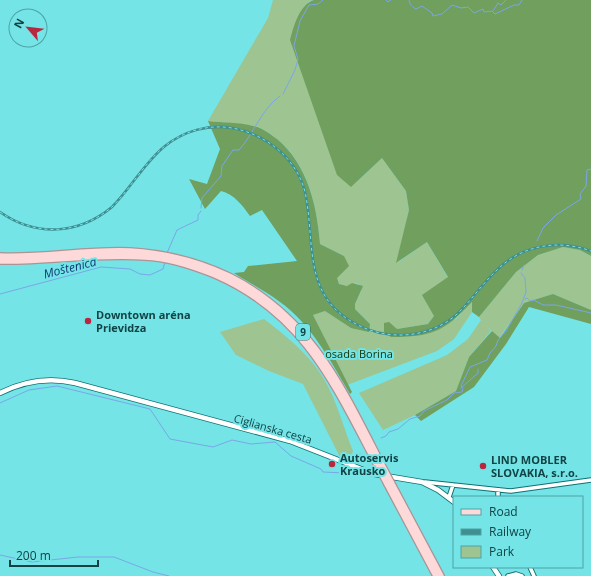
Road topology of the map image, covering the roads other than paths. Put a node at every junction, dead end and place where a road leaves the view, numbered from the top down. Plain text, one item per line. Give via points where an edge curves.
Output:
1 (0, 252) edge
2 (0, 256) edge
3 (18, 256) junction
4 (160, 256) junction
5 (0, 261) edge
6 (0, 393) edge
7 (591, 480) edge
8 (422, 482) junction
9 (389, 483) junction
10 (453, 485) junction
11 (498, 490) junction
12 (498, 496) edge
13 (448, 497) junction
14 (453, 501) edge
15 (436, 576) edge
16 (441, 576) edge
17 (508, 576) edge
18 (522, 576) edge

1 - 3 main road, 9
2 - 3 main road
3 - 4 main road, 9 via 105,251
4 - 5 main road, 9
4 - 9 main road, 9, bridge via 204,266 245,284 292,321 333,374
6 - 8 street, Ciglianska cesta via 35,381 67,381 290,441 374,474
7 - 11 street, Ciglianska cesta via 529,489
8 - 10 street, Ciglianska cesta
8 - 13 street
9 - 15 main road, 9
9 - 16 main road, 9
10 - 11 street, Ciglianska cesta
10 - 13 street
11 - 12 street
13 - 14 street
17 - 18 street

